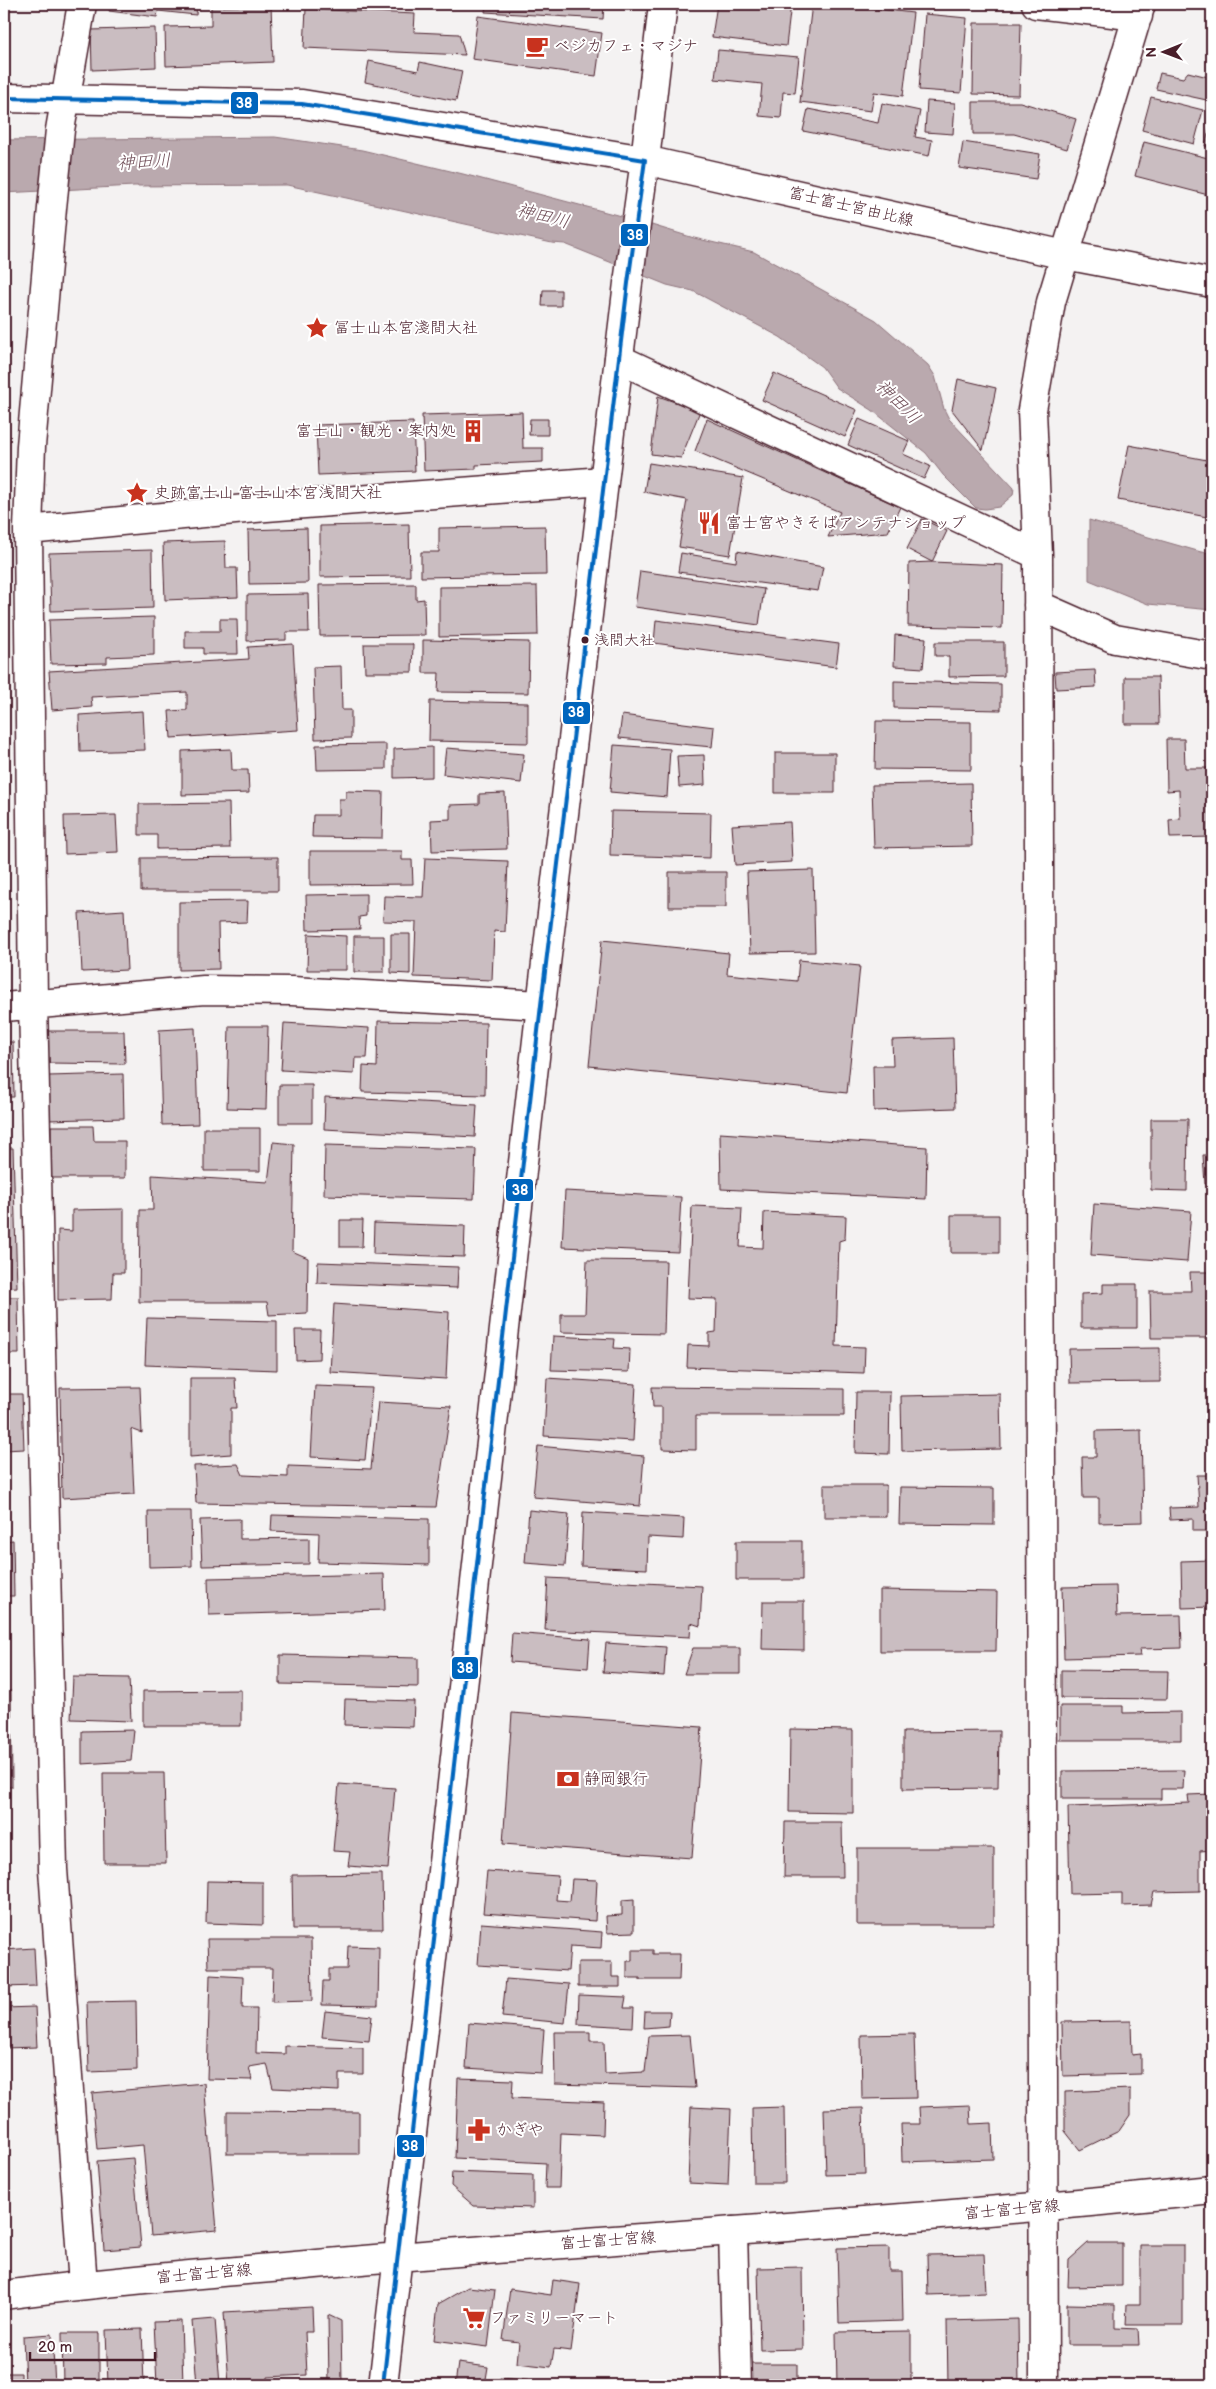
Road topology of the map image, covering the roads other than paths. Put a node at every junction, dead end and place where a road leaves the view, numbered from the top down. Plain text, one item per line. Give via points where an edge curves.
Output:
1 (82, 4) edge
2 (662, 4) edge
3 (1036, 4) edge
4 (1140, 10) edge
5 (4, 98) edge
6 (65, 99) junction
7 (646, 160) junction
8 (1065, 255) junction
9 (1212, 283) edge
10 (618, 360) junction
11 (603, 481) junction
12 (28, 530) junction
13 (1038, 555) junction
14 (1038, 605) junction
15 (1212, 656) edge
16 (33, 1003) junction
17 (541, 1005) junction
18 (4, 1007) edge
19 (1212, 2190) edge
20 (1044, 2208) junction
21 (734, 2231) junction
22 (398, 2256) junction
23 (83, 2284) junction
24 (4, 2295) edge
25 (383, 2385) edge
26 (737, 2385) edge
27 (1044, 2385) edge

1 - 6 street
2 - 7 street
3 - 4 street
4 - 8 street
5 - 6 street, 富士富士宮由比線
6 - 7 street, 富士富士宮由比線 via 302,104
6 - 12 street via 31,446
7 - 8 street, 富士富士宮由比線
7 - 10 street
8 - 9 street, 富士富士宮由比線
8 - 13 street via 1051,302 1032,410
10 - 11 street
10 - 13 street
11 - 12 street via 266,507
11 - 17 street
12 - 16 street
13 - 14 street
14 - 15 street via 1115,639
14 - 20 street
16 - 17 street via 204,990
16 - 18 street
16 - 23 street via 53,1869
17 - 22 street
19 - 20 street, 富士富士宮線
20 - 21 street, 富士富士宮線
20 - 27 street
21 - 22 street, 富士富士宮線
21 - 26 street
22 - 23 street, 富士富士宮線
22 - 25 street
23 - 24 street, 富士富士宮線

